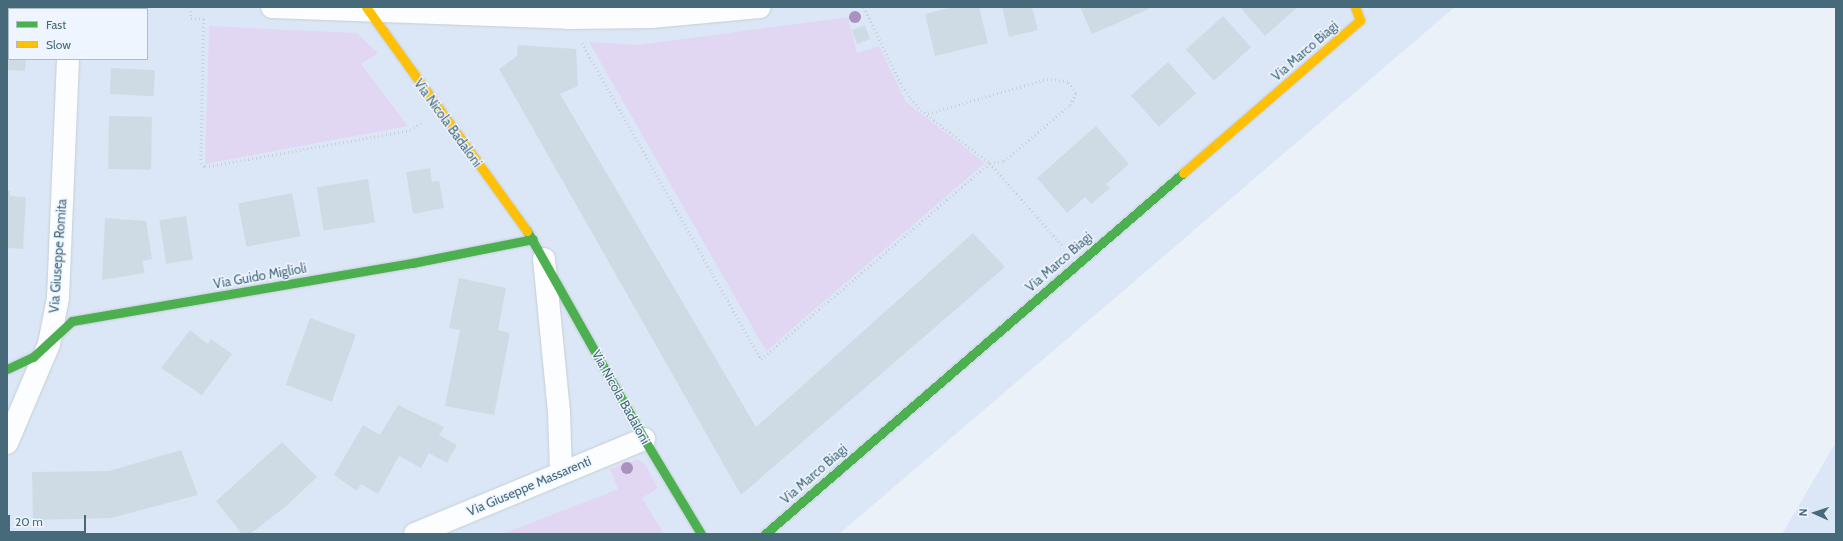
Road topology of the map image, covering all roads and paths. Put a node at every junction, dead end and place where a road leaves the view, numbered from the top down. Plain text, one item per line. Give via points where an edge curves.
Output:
1 (191, 7) edge
2 (272, 7) edge
3 (760, 7) edge
4 (864, 7) edge
5 (1355, 7) edge
6 (368, 10) edge
7 (622, 12) edge
8 (568, 18) junction
9 (68, 60) edge
10 (438, 110) junction
11 (928, 114) junction
12 (990, 163) junction
13 (533, 239) junction
14 (544, 259) junction
15 (1078, 263) junction
16 (49, 344) junction
17 (7, 369) edge
18 (644, 439) junction
19 (7, 443) edge
20 (561, 472) junction
21 (415, 534) edge
22 (701, 534) edge
23 (765, 534) edge

1 - 10 path via 191,18 204,19 201,163 205,167 410,130
2 - 6 street
3 - 7 street
4 - 11 path via 902,86
5 - 15 street, Via Marco Biagi via 1360,20
6 - 8 street
6 - 10 street, Via Nicola Badaloni
7 - 8 street
8 - 12 path via 761,359
9 - 16 street, Via Giuseppe Romita via 58,298
10 - 13 street, Via Nicola Badaloni
11 - 12 path
11 - 12 path via 1036,81 1063,80 1072,85 1076,93 1070,105 1004,160
12 - 15 path
13 - 14 street, Via Nicola Badaloni
13 - 16 street, Via Guido Miglioli via 412,263 72,321
14 - 18 street, Via Nicola Badaloni
14 - 20 street, Via Nicola Badaloni via 559,412
15 - 23 street, Via Marco Biagi
16 - 17 street, Via Guido Miglioli via 28,360
16 - 19 street, Via Giuseppe Romita
18 - 20 street, Via Giuseppe Massarenti
18 - 22 street, Via Nicola Badaloni
20 - 21 street, Via Giuseppe Massarenti

